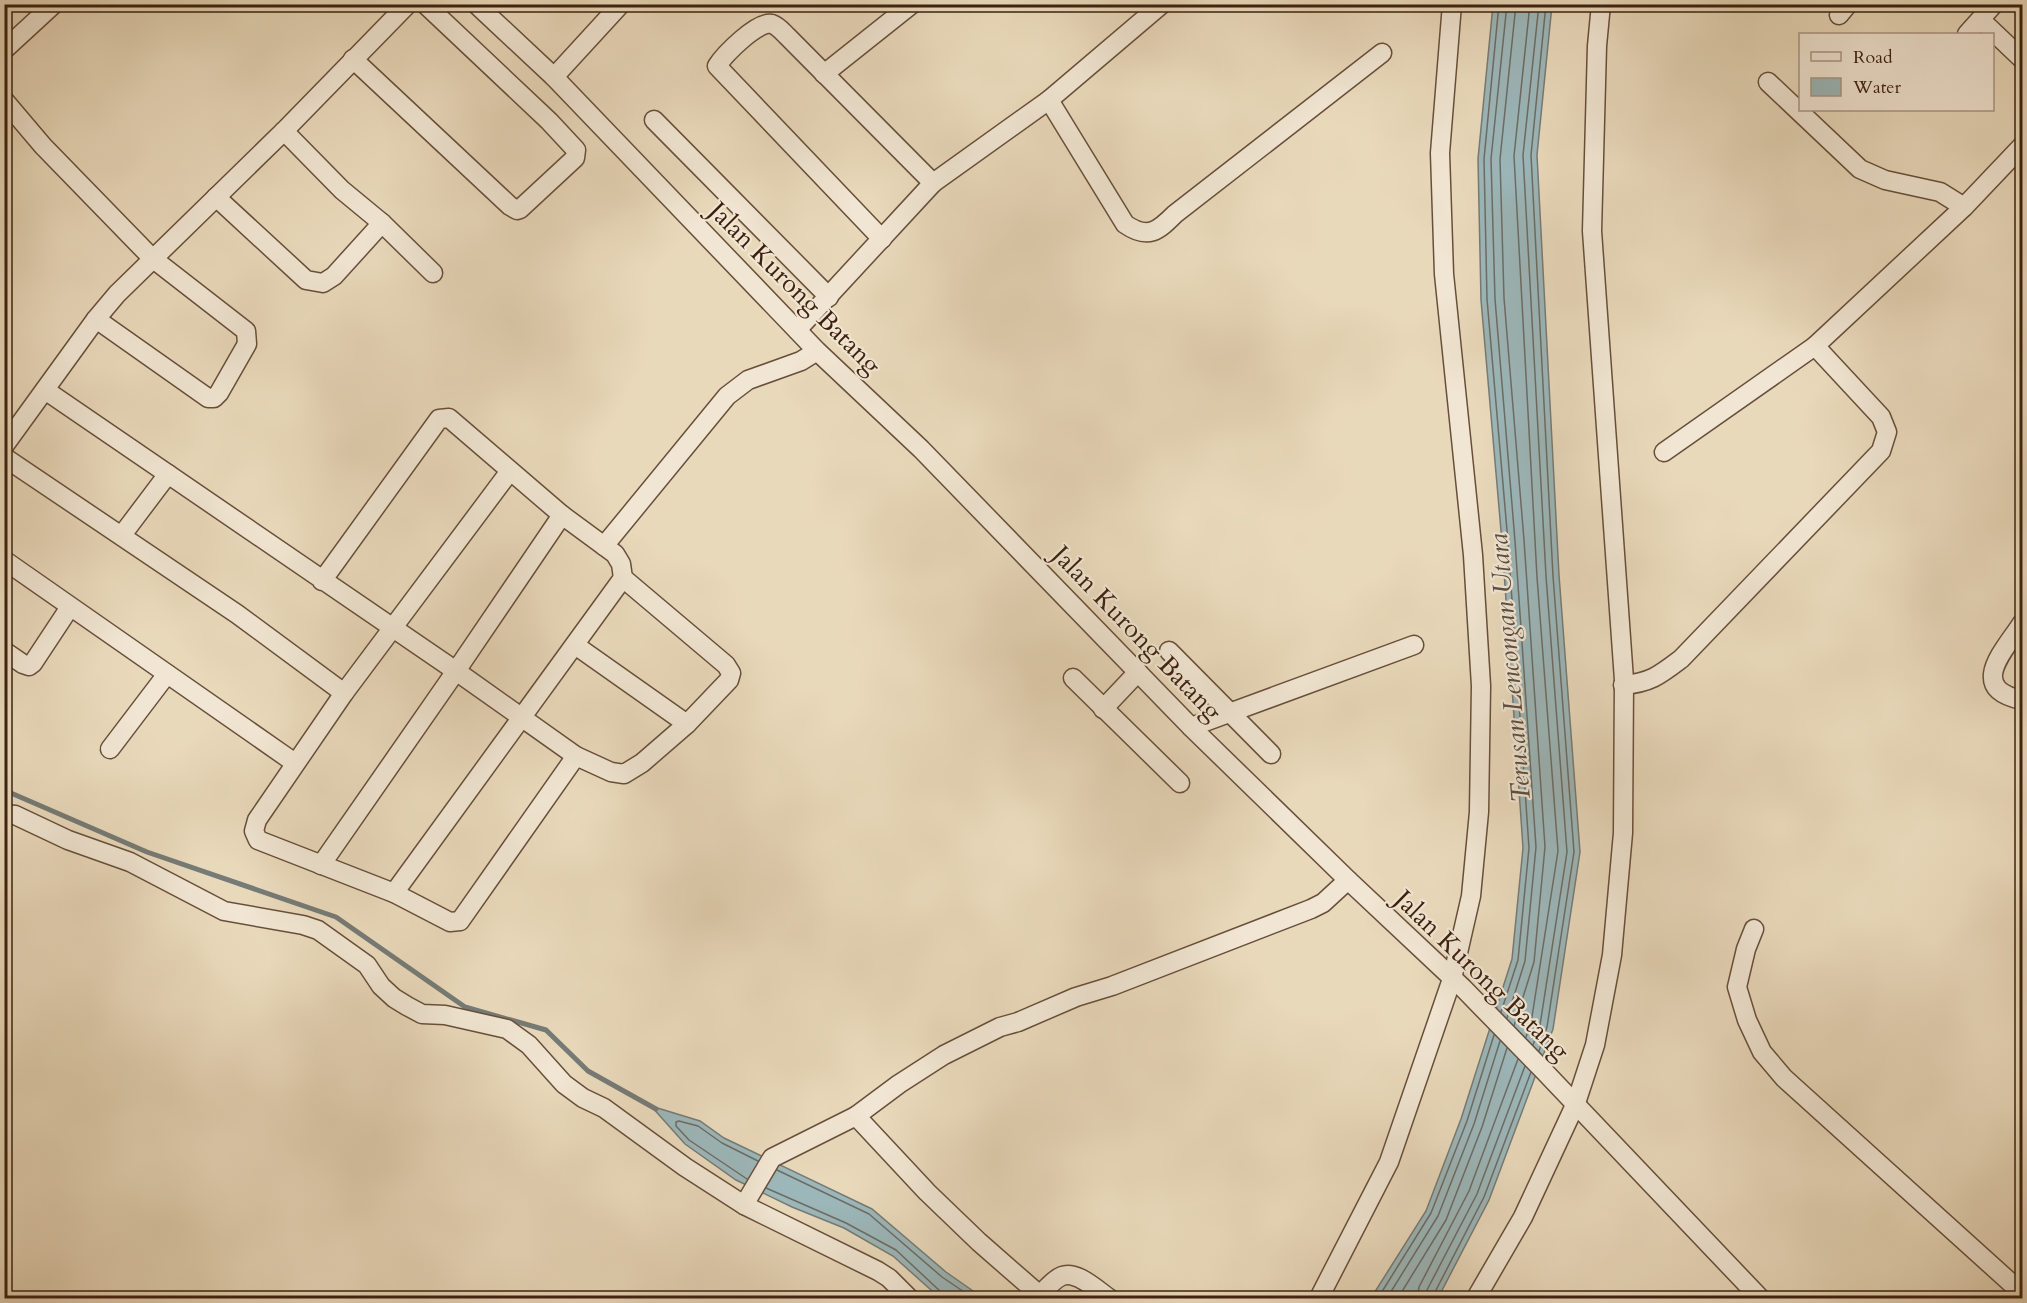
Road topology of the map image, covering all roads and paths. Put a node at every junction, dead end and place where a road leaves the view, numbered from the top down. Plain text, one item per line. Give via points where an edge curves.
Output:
1 (54, 4) edge
2 (408, 4) edge
3 (425, 4) edge
4 (477, 4) edge
5 (621, 4) edge
6 (912, 4) edge
7 (1162, 4) edge
8 (1452, 4) edge
9 (1601, 4) edge
10 (1994, 4) edge
11 (1981, 20) junction
12 (1968, 33) edge
13 (4, 50) edge
14 (1382, 53) dead end
15 (353, 59) junction
16 (2022, 59) edge
17 (824, 74) junction
18 (554, 77) junction
19 (1768, 82) dead end
20 (4, 100) edge
21 (1049, 100) junction
22 (1799, 111) edge
23 (1799, 111) edge
24 (654, 120) dead end
25 (284, 131) junction
26 (2022, 146) edge
27 (2016, 166) edge
28 (933, 183) junction
29 (216, 197) junction
30 (1964, 207) junction
31 (382, 224) junction
32 (882, 239) junction
33 (152, 258) junction
34 (433, 273) dead end
35 (829, 297) junction
36 (96, 319) junction
37 (797, 330) junction
38 (1815, 346) junction
39 (817, 351) junction
40 (45, 390) junction
41 (4, 446) edge
42 (1664, 452) dead end
43 (4, 457) edge
44 (510, 471) junction
45 (168, 474) junction
46 (562, 515) junction
47 (122, 535) junction
48 (604, 546) junction
49 (4, 560) edge
50 (623, 578) junction
51 (322, 581) junction
52 (70, 607) junction
53 (2022, 622) edge
54 (392, 628) junction
55 (575, 645) junction
56 (1414, 645) dead end
57 (4, 651) edge
58 (1169, 651) dead end
59 (456, 671) junction
60 (1138, 672) junction
61 (167, 674) junction
62 (1073, 678) dead end
63 (1623, 685) junction
64 (344, 693) junction
65 (2022, 700) edge
66 (1103, 709) junction
67 (1230, 713) junction
68 (520, 717) junction
69 (687, 724) junction
70 (1191, 727) junction
71 (110, 749) dead end
72 (1270, 754) dead end
73 (576, 756) junction
74 (295, 763) junction
75 (1180, 783) dead end
76 (4, 814) edge
77 (321, 865) junction
78 (1348, 880) junction
79 (394, 892) junction
80 (1754, 929) dead end
81 (1457, 983) junction
82 (1575, 1103) junction
83 (856, 1116) junction
84 (748, 1200) junction
85 (2022, 1293) edge
86 (1752, 1296) edge
87 (1042, 1297) edge
88 (909, 1299) edge
89 (1109, 1299) edge
90 (1318, 1299) edge
91 (1476, 1299) edge

1 - 13 street
2 - 15 street
3 - 15 street via 576,150 575,159 520,209 510,206
4 - 18 street, Jalan Kurong Batang
5 - 18 street
6 - 17 street
7 - 21 street
8 - 81 street via 1440,153 1444,274 1473,555 1481,686 1479,812
9 - 63 street via 1592,231
10 - 11 street
11 - 12 street
11 - 16 street
14 - 21 street via 1165,224 1148,233 1125,224
15 - 25 street
17 - 28 street
17 - 32 street via 772,24 754,31 724,55 717,66
18 - 37 street, Jalan Kurong Batang
19 - 22 street
20 - 33 street
21 - 28 street
23 - 30 street via 1860,168 1885,180 1940,192
24 - 35 street
25 - 29 street
25 - 31 street
26 - 27 street
27 - 30 street
28 - 32 street
29 - 31 street via 306,279 323,283
29 - 33 street
30 - 38 street
31 - 34 street
32 - 35 street
33 - 36 street
33 - 36 street via 246,331 246,344 219,393 208,398
35 - 37 street
36 - 40 street
37 - 39 street, Jalan Kurong Batang
38 - 42 street
38 - 63 street via 1881,417 1887,432 1881,451 1681,659 1658,677
39 - 48 street via 794,364 748,380 728,396
39 - 60 street, Jalan Kurong Batang via 928,457
40 - 41 street
40 - 45 street
43 - 47 street
44 - 46 street
44 - 51 street via 449,418 439,419
44 - 54 street
45 - 47 street
45 - 51 street
46 - 48 street
46 - 59 street
47 - 64 street
48 - 50 street via 621,564
49 - 52 street
50 - 55 street
50 - 69 street via 726,664 731,673 729,680
51 - 54 street
52 - 57 street via 29,666
52 - 61 street
53 - 65 street via 1992,672 1996,687
54 - 59 street
54 - 64 street
55 - 68 street
55 - 69 street
56 - 67 street
58 - 67 street
59 - 68 street
59 - 77 street
60 - 66 street
60 - 70 street, Jalan Kurong Batang
61 - 71 street
61 - 74 street
62 - 66 street
63 - 82 street via 1623,833 1612,956 1595,1045
64 - 74 street
66 - 75 street
67 - 70 street
67 - 72 street
68 - 73 street
68 - 79 street
69 - 73 street via 624,774
70 - 78 street, Jalan Kurong Batang
73 - 79 street via 460,921 450,922
74 - 77 street via 257,820 254,831 258,840
76 - 84 street via 130,862 224,911 318,930 367,965 394,998 422,1014 446,1015 507,1029 583,1098 604,1108 665,1154
77 - 79 street
78 - 81 street, Jalan Kurong Batang
78 - 83 street via 1311,909 1000,1027 944,1055
80 - 85 street via 1737,987 1762,1052 1784,1078
81 - 82 street, Jalan Kurong Batang
81 - 90 street via 1389,1162
82 - 86 street, Jalan Kurong Batang
82 - 91 street via 1523,1217
83 - 84 street via 772,1158
83 - 87 street via 927,1192
84 - 88 street via 870,1266 889,1278
87 - 89 street via 1061,1276 1068,1275 1076,1276

